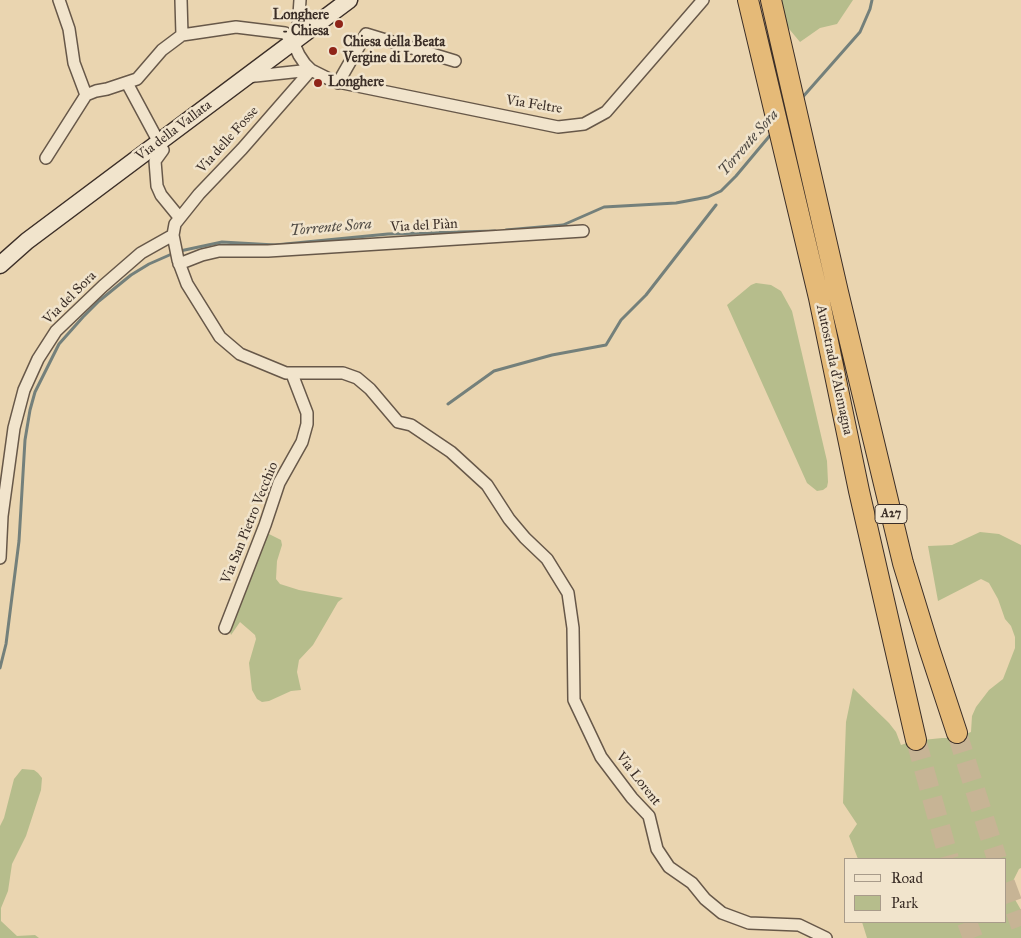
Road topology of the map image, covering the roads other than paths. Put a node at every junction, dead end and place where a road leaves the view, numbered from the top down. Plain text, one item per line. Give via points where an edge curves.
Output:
1 (59, 0) edge
2 (181, 0) edge
3 (300, 0) edge
4 (349, 0) edge
5 (703, 0) edge
6 (748, 0) edge
7 (771, 0) edge
8 (182, 35) junction
9 (297, 38) junction
10 (454, 61) dead end
11 (311, 70) junction
12 (246, 78) junction
13 (338, 82) junction
14 (127, 83) junction
15 (86, 96) junction
16 (158, 142) junction
17 (46, 158) dead end
18 (179, 217) junction
19 (583, 231) dead end
20 (174, 240) junction
21 (178, 262) junction
22 (0, 265) edge
23 (828, 295) junction
24 (292, 374) junction
25 (2, 498) edge
26 (0, 558) edge
27 (225, 628) dead end
28 (957, 733) tunnel mouth
29 (916, 740) tunnel mouth
30 (826, 938) edge

1 - 15 street via 69,29 74,63
2 - 8 street
3 - 9 street
4 - 9 main road, Via della Vallata
5 - 13 street, Via Feltre via 606,112 584,124 558,127
6 - 23 highway, Autostrada d'Alemagna / A27
7 - 23 highway, Autostrada d'Alemagna / A27
8 - 9 street via 236,27 285,33
8 - 14 street via 162,50 137,79
9 - 11 street, Via Feltre via 298,55
9 - 12 main road, Via della Vallata
10 - 13 street via 366,34
11 - 12 street
11 - 13 street, Via Feltre
11 - 18 street, Via delle Fosse
12 - 16 main road, Via della Vallata
14 - 15 street
14 - 16 street
15 - 17 street
16 - 18 street via 163,150 155,161 157,186
16 - 22 main road, Via della Vallata
18 - 20 street, Via delle Fosse
19 - 21 street, Via del Piàn via 219,252
20 - 21 street
20 - 25 street, Via del Sora via 152,246 126,265 50,340 31,375 18,410
21 - 24 street via 187,284 220,337 240,354
23 - 28 highway, Autostrada d'Alemagna / A27 via 903,563
23 - 29 highway, Autostrada d'Alemagna / A27 via 859,491
24 - 27 street, Via San Pietro Vecchio via 307,413 307,424 302,442 279,483
24 - 30 street, Via Lorent via 343,373 358,378 398,422 411,425 451,452 487,485 509,519 547,559 568,593 574,700 602,757 649,816 657,849 669,867 692,883 722,913 749,923 799,925
25 - 26 street, Via del Sora

